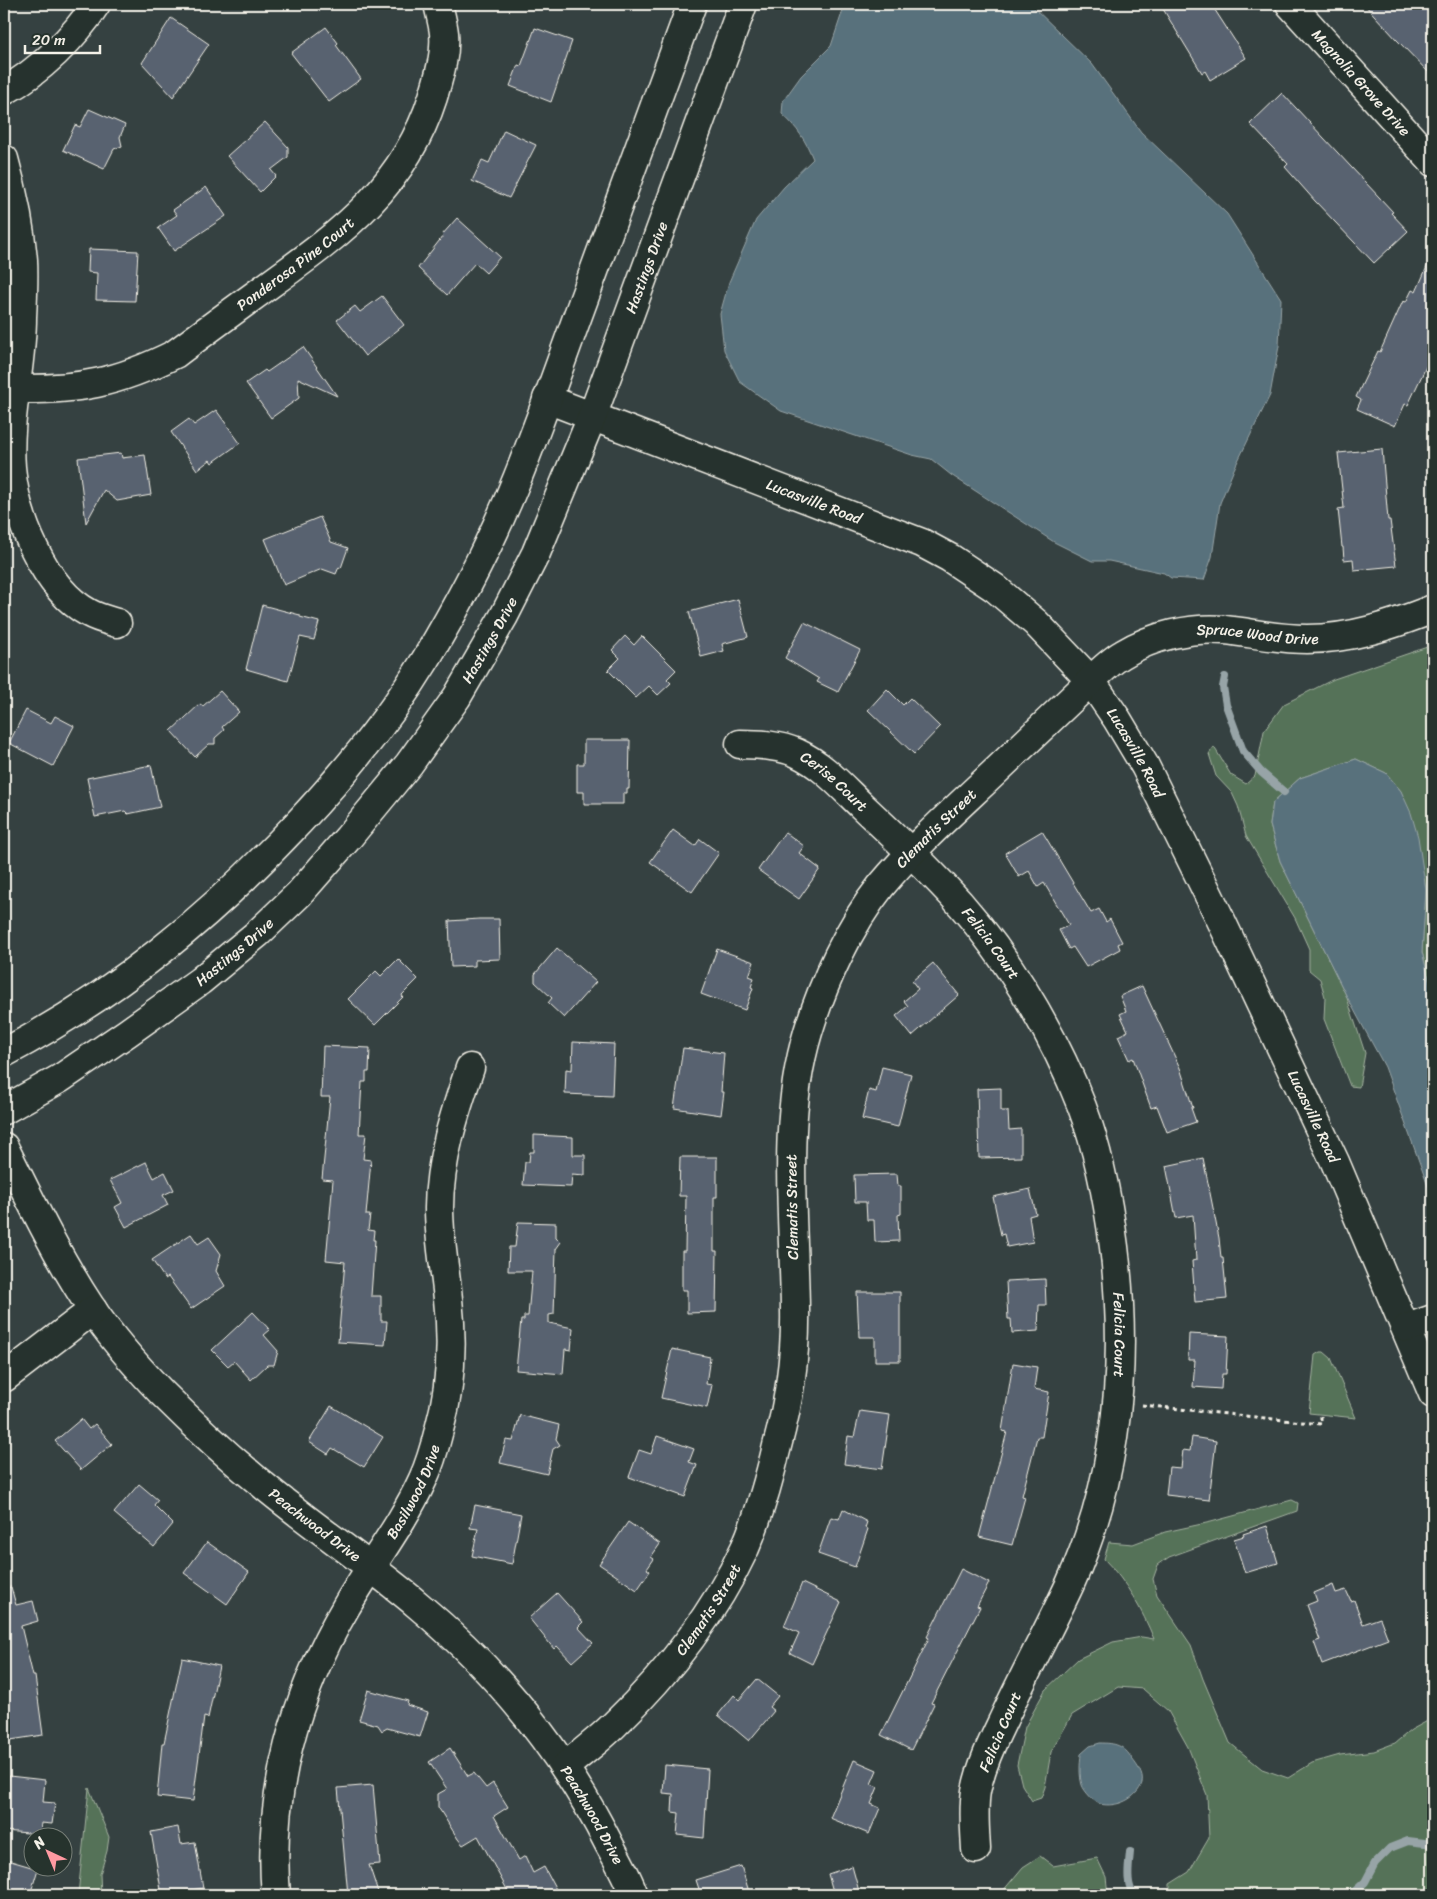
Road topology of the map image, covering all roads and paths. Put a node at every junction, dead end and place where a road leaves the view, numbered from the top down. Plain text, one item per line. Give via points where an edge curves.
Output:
1 (96, 4) edge
2 (438, 4) edge
3 (692, 4) edge
4 (743, 4) edge
5 (1290, 4) edge
6 (4, 91) edge
7 (4, 160) edge
8 (1433, 162) edge
9 (16, 389) junction
10 (547, 399) junction
11 (592, 417) junction
12 (1433, 609) edge
13 (117, 623) dead end
14 (1091, 681) junction
15 (740, 744) dead end
16 (911, 852) junction
17 (4, 1053) edge
18 (470, 1068) dead end
19 (4, 1110) edge
20 (4, 1147) edge
21 (93, 1310) junction
22 (1433, 1319) edge
23 (1407, 1328) junction
24 (4, 1378) edge
25 (1433, 1394) edge
26 (1118, 1403) junction
27 (1321, 1414) dead end
28 (370, 1567) junction
29 (565, 1767) junction
30 (976, 1849) dead end
31 (276, 1895) edge
32 (634, 1895) edge

1 - 6 street via 70,38 43,63
2 - 9 street, Ponderosa Pine Court via 444,34 441,70 429,110 411,148 388,183 360,214 329,242 168,357 147,368 86,386 55,390
3 - 10 street
4 - 11 street, Hastings Drive
5 - 8 street, Magnolia Grove Drive
7 - 9 street via 23,260
9 - 13 street via 11,466 16,499 28,532 57,586 87,612
10 - 11 street, Lucasville Road
10 - 17 street via 516,481 480,558 426,659 382,724 334,785 216,906 159,954 98,997
11 - 14 street, Lucasville Road via 922,543 995,588 1036,623
11 - 19 street, Hastings Drive via 536,554 504,616 457,697 409,764 348,838 299,894 200,981 68,1073
12 - 14 street, Spruce Wood Drive via 1390,626 1350,636 1307,639 1223,630 1161,637 1123,653
14 - 16 street, Clematis Street
14 - 23 street, Lucasville Road via 1145,766 1219,916 1335,1162
15 - 16 street, Cerise Court via 766,745 795,752 821,767
16 - 26 street, Felicia Court via 951,893 1023,989 1055,1046 1082,1108 1095,1146 1110,1212 1121,1345
16 - 29 street, Clematis Street via 878,890 851,932 825,986 808,1034 796,1091 790,1157 795,1313 793,1364 769,1481 746,1544 729,1579 695,1632 656,1681 613,1727
18 - 28 street, Basilwood Drive via 454,1116 439,1206 450,1351 446,1400 423,1478
20 - 21 street, Peachwood Drive via 44,1227
21 - 24 street
21 - 28 street, Peachwood Drive via 162,1392 208,1437 270,1490
22 - 23 street
23 - 25 street, Lucasville Road
26 - 27 path via 1320,1424
26 - 30 street, Felicia Court via 1109,1461 1091,1529 1070,1583 987,1755 976,1790
28 - 29 street, Peachwood Drive via 419,1605 470,1652 516,1702
28 - 31 street, Basilwood Drive via 328,1640 306,1688 289,1740 275,1822
29 - 32 street, Peachwood Drive via 598,1822

